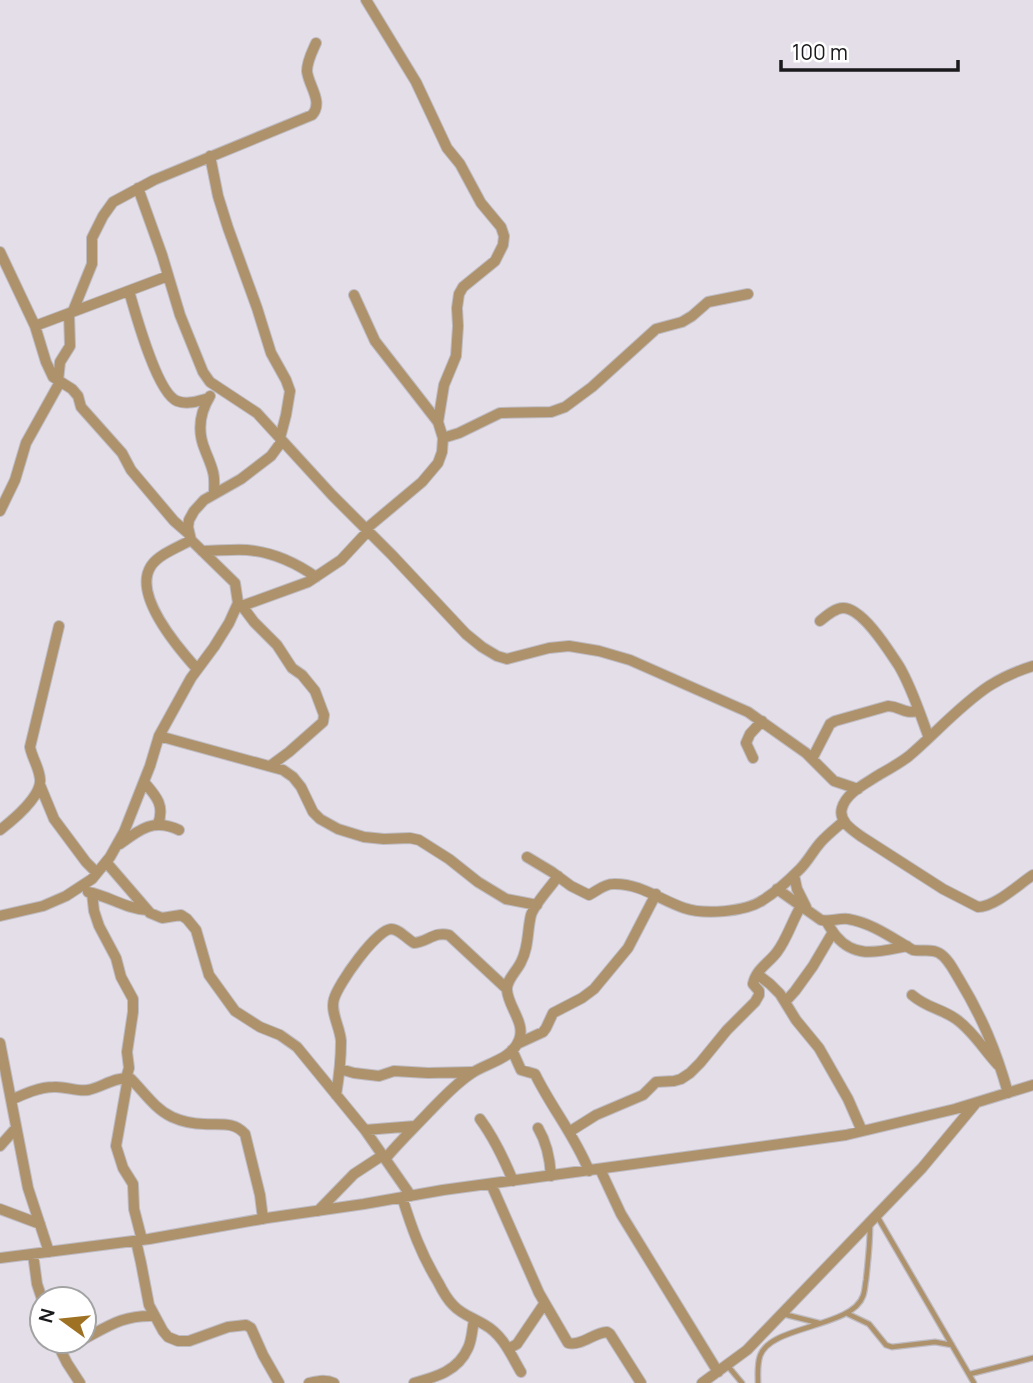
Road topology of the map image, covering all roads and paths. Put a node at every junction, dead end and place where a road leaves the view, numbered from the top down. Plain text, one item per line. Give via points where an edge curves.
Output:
1 (366, 0) edge
2 (316, 43) dead end
3 (210, 156) junction
4 (138, 188) junction
5 (0, 252) edge
6 (168, 276) junction
7 (129, 291) junction
8 (748, 294) dead end
9 (354, 295) dead end
10 (71, 312) junction
11 (35, 326) junction
12 (59, 381) junction
13 (216, 387) junction
14 (209, 398) junction
15 (438, 422) junction
16 (443, 438) junction
17 (281, 440) junction
18 (214, 494) junction
19 (0, 510) edge
20 (367, 530) junction
21 (190, 537) junction
22 (202, 551) junction
23 (316, 577) junction
24 (240, 607) junction
25 (820, 621) dead end
26 (59, 625) dead end
27 (1033, 666) edge
28 (197, 669) junction
29 (919, 711) junction
30 (762, 721) junction
31 (159, 736) junction
32 (929, 738) junction
33 (753, 758) dead end
34 (812, 759) junction
35 (270, 766) junction
36 (144, 782) junction
37 (40, 785) junction
38 (858, 789) junction
39 (844, 821) junction
40 (158, 824) junction
41 (0, 830) edge
42 (180, 830) dead end
43 (115, 848) junction
44 (527, 857) dead end
45 (106, 862) junction
46 (97, 873) junction
47 (793, 875) junction
48 (1033, 875) edge
49 (558, 876) junction
50 (76, 889) junction
51 (778, 889) junction
52 (92, 893) junction
53 (656, 894) junction
54 (537, 905) junction
55 (147, 910) junction
56 (806, 910) junction
57 (0, 916) edge
58 (826, 921) junction
59 (833, 932) junction
60 (907, 946) junction
61 (757, 974) junction
62 (507, 989) junction
63 (912, 995) dead end
64 (785, 1002) junction
65 (0, 1042) edge
66 (515, 1047) junction
67 (1001, 1068) junction
68 (340, 1069) junction
69 (472, 1072) junction
70 (127, 1078) junction
71 (1033, 1085) edge
72 (336, 1094) junction
73 (1008, 1094) junction
74 (11, 1100) junction
75 (976, 1103) junction
76 (480, 1119) dead end
77 (415, 1126) junction
78 (16, 1128) junction
79 (538, 1128) dead end
80 (365, 1130) junction
81 (862, 1131) junction
82 (569, 1132) junction
83 (2, 1142) edge
84 (384, 1157) junction
85 (600, 1169) junction
86 (589, 1171) junction
87 (551, 1176) junction
88 (513, 1181) junction
89 (491, 1184) junction
90 (406, 1196) junction
91 (0, 1209) edge
92 (318, 1211) junction
93 (873, 1218) junction
94 (262, 1219) junction
95 (40, 1224) junction
96 (139, 1241) junction
97 (49, 1252) junction
98 (33, 1254) junction
99 (0, 1258) edge
100 (37, 1285) edge
101 (544, 1304) junction
102 (782, 1314) junction
103 (848, 1314) junction
104 (154, 1316) junction
105 (474, 1321) junction
106 (820, 1323) junction
107 (98, 1332) edge
108 (953, 1345) junction
109 (508, 1349) junction
110 (63, 1355) edge
111 (1033, 1358) edge
112 (727, 1365) junction
113 (521, 1372) dead end
114 (718, 1372) junction
115 (970, 1374) junction
116 (80, 1383) edge
117 (279, 1383) edge
118 (309, 1383) edge
119 (334, 1383) edge
120 (414, 1383) edge
121 (641, 1383) edge
122 (702, 1383) edge
123 (742, 1383) edge
124 (758, 1383) edge
125 (974, 1383) edge

1 - 15 street via 416,82 447,148 504,236 495,261 459,294 456,356 444,385
2 - 3 street via 307,73 317,106 313,115
3 - 4 street
3 - 17 street via 228,228 271,354 290,391
4 - 6 street
4 - 10 street via 113,202 103,216 92,238 92,264
5 - 11 street
6 - 7 street
6 - 13 street via 195,354
7 - 10 street
7 - 14 street via 150,358 170,396 189,403
8 - 16 street via 708,302 681,322 656,329 565,407 551,412 500,413
9 - 15 street via 375,341
10 - 11 street
10 - 12 street via 69,345 60,362
11 - 12 street via 50,371
12 - 19 street via 30,433
12 - 21 street via 72,388 81,407
13 - 14 street
13 - 17 street via 257,414
14 - 18 street via 199,433 213,470
15 - 16 street
16 - 20 street via 438,463
17 - 18 street via 271,456
17 - 20 street
18 - 21 street via 194,511 189,520
20 - 23 street via 341,560
20 - 30 street via 466,634 497,656 507,659 569,646 599,651 682,682
21 - 22 street
21 - 28 street via 156,559 146,582 155,613
22 - 23 street via 264,553
22 - 24 street via 235,583
23 - 24 street
24 - 28 street
24 - 35 street via 316,691 322,704 323,722
25 - 29 street via 839,608 855,611 899,667
26 - 37 street via 30,747
27 - 32 street via 989,686
28 - 31 street
29 - 32 street
29 - 34 street via 909,713 888,706 835,721
30 - 33 street via 746,743
30 - 34 street
31 - 35 street
31 - 36 street
32 - 38 street via 906,759
34 - 38 street via 834,781
35 - 54 street via 293,777 313,812 338,829 364,837 419,840 506,899
36 - 40 street via 161,809
36 - 43 street
37 - 41 street
37 - 46 street via 54,819
38 - 39 street via 842,806
39 - 47 street
39 - 48 street via 914,871 978,907 992,903
40 - 42 street
40 - 43 street
43 - 45 street
44 - 49 street
45 - 46 street
45 - 55 street
46 - 50 street
47 - 51 street
47 - 56 street
49 - 53 street via 589,895 607,884
49 - 54 street
50 - 52 street
50 - 57 street via 43,906
51 - 53 street via 748,908 718,911 684,908
51 - 56 street
52 - 55 street
52 - 70 street via 99,926 133,999
53 - 66 street via 628,948 594,989 554,1013 543,1032
54 - 62 street via 523,960
55 - 72 street via 157,917 181,915 187,919 196,930 209,975 235,1011 297,1047
56 - 58 street
56 - 61 street via 792,922 779,950
58 - 59 street
58 - 60 street via 863,923
59 - 60 street via 858,951
59 - 64 street
60 - 67 street via 944,956 988,1032
61 - 64 street
61 - 82 street via 753,984 758,998 690,1073 674,1081 656,1082 643,1095
62 - 66 street via 520,1028
62 - 68 street via 449,935 435,934 414,943 393,929 387,930 356,961 333,1001 341,1038
63 - 67 street via 959,1021
64 - 81 street via 819,1048
65 - 74 street
66 - 69 street
66 - 82 street via 521,1070 534,1074
67 - 73 street
68 - 69 street via 379,1076 394,1070
68 - 72 street
69 - 77 street
70 - 74 street via 88,1090 53,1087
70 - 94 street via 170,1116 239,1127 260,1195
70 - 96 street via 116,1146 133,1184
71 - 73 street
72 - 80 street
73 - 75 street
74 - 78 street
75 - 81 street
75 - 93 street
76 - 88 street
77 - 80 street
77 - 84 street
78 - 83 street
78 - 95 street
79 - 87 street via 548,1150
80 - 84 street
81 - 85 street
82 - 86 street
84 - 90 street
84 - 92 street via 354,1174
85 - 86 street
85 - 114 street via 621,1214
86 - 87 street
87 - 88 street
88 - 89 street
89 - 90 street
89 - 101 street
90 - 92 street
90 - 105 street via 423,1258 453,1306
91 - 95 street
92 - 94 street
93 - 102 street
93 - 103 lane via 864,1296
93 - 108 lane
94 - 96 street
95 - 97 street
96 - 97 street
96 - 104 street
97 - 98 street
98 - 99 street
98 - 100 street
101 - 109 street via 517,1344
101 - 121 street via 570,1345 603,1332 610,1334
102 - 106 lane
102 - 112 street
103 - 106 lane
103 - 108 lane via 869,1324 892,1347 935,1342
104 - 107 street via 127,1317
104 - 117 street via 168,1337 178,1342 246,1325
105 - 109 street via 484,1324
105 - 120 street via 461,1361 452,1370
106 - 124 lane via 769,1344 758,1365
108 - 115 lane
109 - 113 street
110 - 116 street
111 - 115 lane
112 - 114 street
112 - 123 lane
114 - 122 street
115 - 125 lane
118 - 119 street

